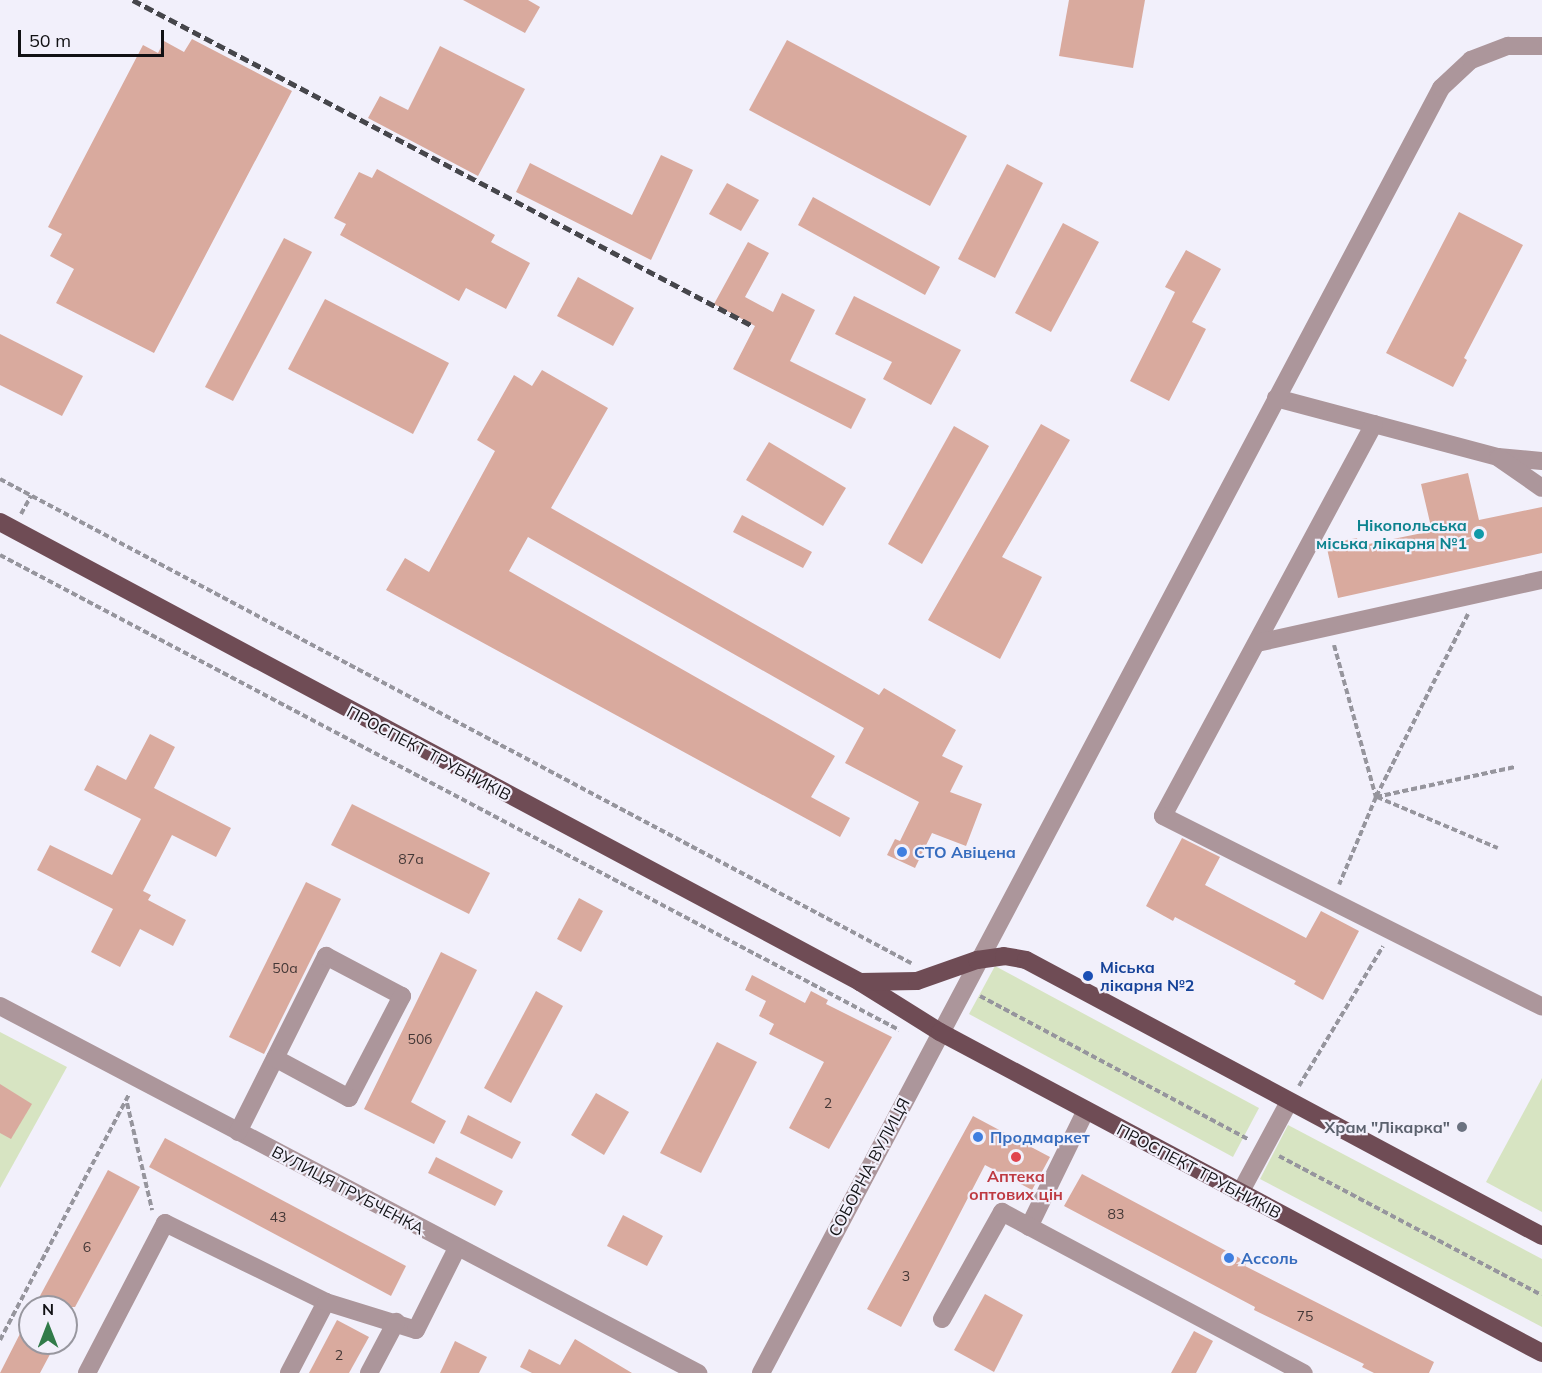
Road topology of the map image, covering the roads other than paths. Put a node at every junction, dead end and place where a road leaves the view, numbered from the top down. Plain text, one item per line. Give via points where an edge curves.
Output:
1 (1542, 46) edge
2 (1276, 398) junction
3 (1374, 424) junction
4 (1498, 457) junction
5 (1542, 461) edge
6 (1542, 488) edge
7 (0, 522) edge
8 (1542, 580) edge
9 (1257, 643) junction
10 (977, 960) junction
11 (860, 982) junction
12 (0, 1006) edge
13 (1542, 1007) edge
14 (936, 1040) junction
15 (275, 1058) junction
16 (1289, 1102) junction
17 (1086, 1110) junction
18 (238, 1132) junction
19 (1240, 1193) junction
20 (1029, 1227) junction
21 (1542, 1236) edge
22 (457, 1248) junction
23 (326, 1302) junction
24 (942, 1319) dead end
25 (396, 1322) junction
26 (1542, 1353) edge
27 (87, 1373) edge
28 (289, 1373) edge
29 (369, 1373) edge
30 (698, 1373) edge
31 (761, 1373) edge
32 (1304, 1373) edge

1 - 2 street, СОБОРНА ВУЛИЦЯ via 1508,46 1471,60 1441,88
2 - 3 street
2 - 10 street, СОБОРНА ВУЛИЦЯ
3 - 4 street
3 - 9 street
4 - 5 street
4 - 6 street
7 - 11 main road, ПРОСПЕКТ ТРУБНИКІВ
8 - 9 street
9 - 13 street via 1163,816
10 - 11 main road, ПРОСПЕКТ ТРУБНИКІВ via 916,981
10 - 14 street, СОБОРНА ВУЛИЦЯ
10 - 16 main road, ПРОСПЕКТ ТРУБНИКІВ via 1004,956 1026,960
11 - 14 main road, ПРОСПЕКТ ТРУБНИКІВ
12 - 18 street, ВУЛИЦЯ ТРУБЧЕНКА
14 - 17 main road, ПРОСПЕКТ ТРУБНИКІВ
14 - 31 street, СОБОРНА ВУЛИЦЯ
15 - 15 street via 326,956 402,996 349,1098
15 - 18 street
16 - 19 street
16 - 21 main road, ПРОСПЕКТ ТРУБНИКІВ
17 - 19 main road, ПРОСПЕКТ ТРУБНИКІВ
17 - 20 street
18 - 22 street, ВУЛИЦЯ ТРУБЧЕНКА
19 - 26 main road, ПРОСПЕКТ ТРУБНИКІВ
20 - 24 street via 1002,1212
20 - 32 street
22 - 25 street via 416,1330
22 - 30 street, ВУЛИЦЯ ТРУБЧЕНКА
23 - 25 street
23 - 27 street via 165,1223
23 - 28 street
25 - 29 street

